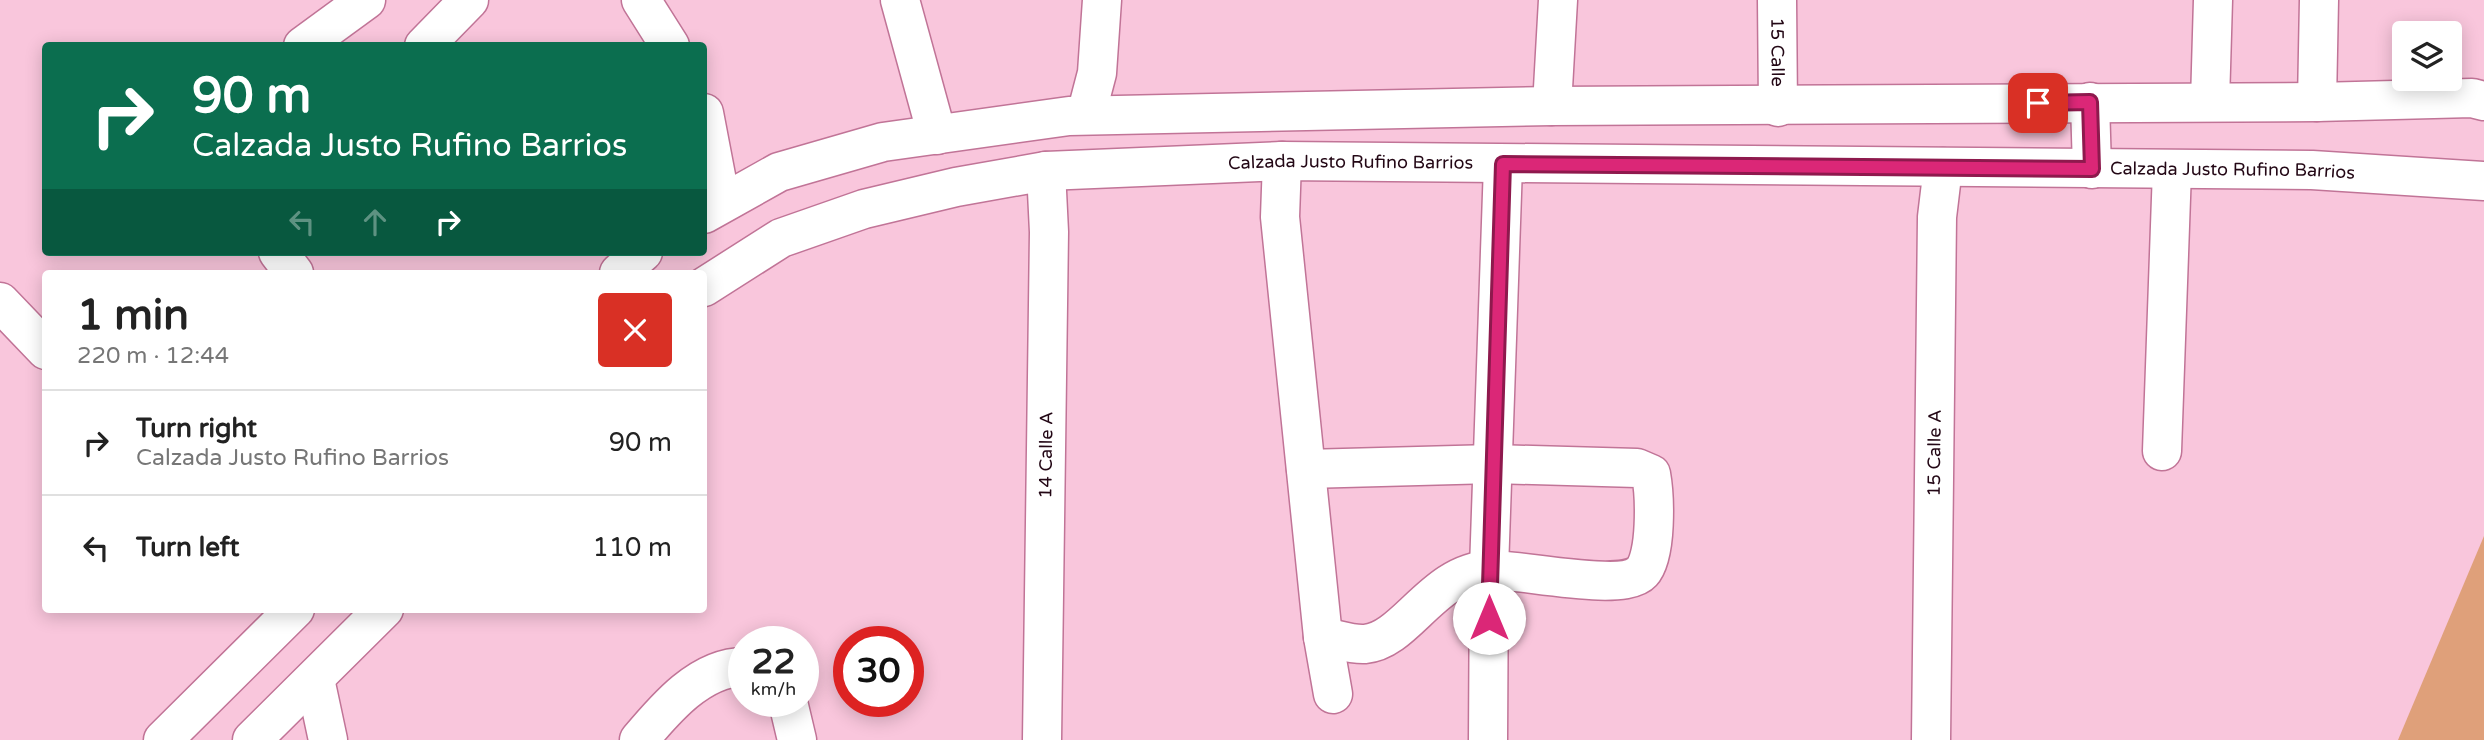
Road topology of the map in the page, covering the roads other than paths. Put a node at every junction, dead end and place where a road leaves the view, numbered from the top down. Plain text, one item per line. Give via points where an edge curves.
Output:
1 (366, 0) edge
2 (469, 0) edge
3 (641, 0) edge
4 (900, 0) edge
5 (1102, 0) edge
6 (1558, 0) edge
7 (1777, 0) edge
8 (2213, 0) edge
9 (2319, 0) edge
10 (308, 42) edge
11 (428, 42) edge
12 (667, 42) edge
13 (2484, 101) edge
14 (2090, 102) junction
15 (2210, 102) junction
16 (2317, 102) junction
17 (1552, 106) junction
18 (1778, 107) junction
19 (1396, 109) junction
20 (1086, 116) junction
21 (937, 135) junction
22 (707, 149) edge
23 (1282, 161) junction
24 (1396, 163) junction
25 (1503, 164) junction
26 (1943, 167) junction
27 (2092, 169) junction
28 (2172, 170) junction
29 (1046, 171) junction
30 (2484, 181) edge
31 (712, 208) edge
32 (281, 256) edge
33 (638, 256) edge
34 (292, 270) edge
35 (622, 270) edge
36 (707, 285) edge
37 (0, 302) edge
38 (42, 346) edge
39 (2162, 452) dead end
40 (1493, 464) junction
41 (1306, 469) junction
42 (1489, 569) junction
43 (289, 613) edge
44 (380, 613) edge
45 (1323, 637) junction
46 (728, 667) edge
47 (315, 679) junction
48 (1333, 694) dead end
49 (792, 717) edge
50 (163, 740) edge
51 (252, 740) edge
52 (328, 740) edge
53 (639, 740) edge
54 (797, 740) edge
55 (1042, 740) edge
56 (1488, 740) edge
57 (1931, 740) edge

1 - 10 street
2 - 11 street
3 - 12 street
4 - 21 street
5 - 20 street via 1097,73
6 - 17 street
7 - 18 street, 15 Calle
8 - 15 street
9 - 16 street
13 - 16 street
14 - 15 street
14 - 18 street
14 - 27 street
15 - 16 street
17 - 18 street
17 - 19 street
19 - 20 street
19 - 24 street
20 - 21 street
21 - 31 street via 883,142 779,172
22 - 31 street
23 - 24 street, Calzada Justo Rufino Barrios
23 - 29 street, Calzada Justo Rufino Barrios
23 - 41 street via 1280,217
24 - 25 street, Calzada Justo Rufino Barrios
25 - 26 street, Calzada Justo Rufino Barrios
25 - 40 street
26 - 27 street, Calzada Justo Rufino Barrios
26 - 57 street, 15 Calle A via 1937,217
27 - 28 street, Calzada Justo Rufino Barrios
28 - 30 street, Calzada Justo Rufino Barrios via 2312,170
28 - 39 street
29 - 36 street, Calzada Justo Rufino Barrios via 864,209 781,238
29 - 55 street, 14 Calle A
32 - 34 street
33 - 35 street
37 - 38 street
40 - 41 street
40 - 42 street
40 - 42 street via 1637,468 1651,474 1651,560 1640,575 1622,580
41 - 45 street
42 - 45 street via 1454,579 1388,637 1365,644
42 - 56 street
43 - 50 street
44 - 47 street
45 - 48 street
46 - 53 street via 677,698
47 - 51 street
47 - 52 street
49 - 54 street

